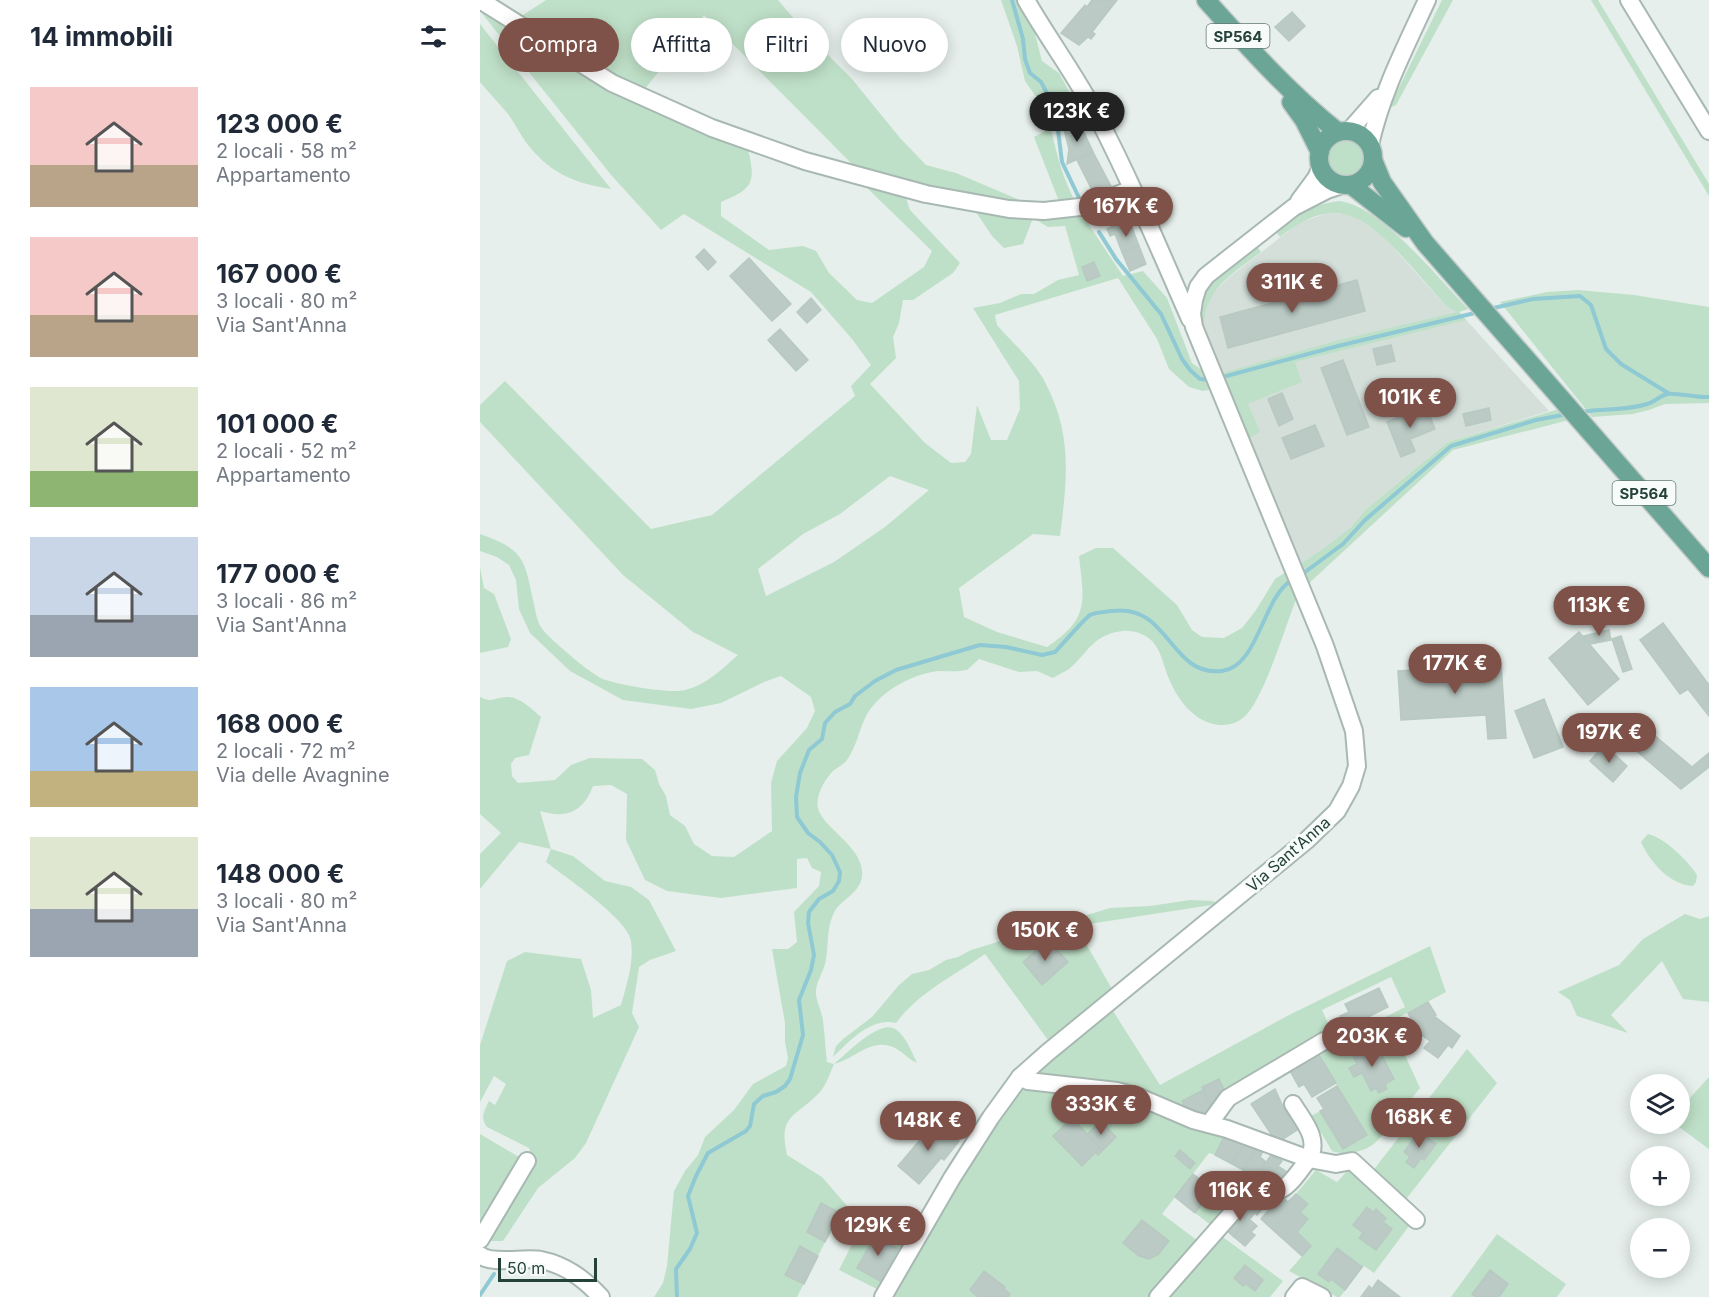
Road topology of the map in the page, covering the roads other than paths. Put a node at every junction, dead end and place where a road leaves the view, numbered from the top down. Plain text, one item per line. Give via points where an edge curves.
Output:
1 (480, 0) edge
2 (1026, 0) edge
3 (1206, 0) edge
4 (1427, 0) edge
5 (1629, 0) edge
6 (1270, 71) junction
7 (1387, 88) junction
8 (1709, 131) edge
9 (1344, 132) junction
10 (1372, 153) junction
11 (1320, 159) junction
12 (1347, 185) junction
13 (1132, 189) junction
14 (1294, 207) junction
15 (1425, 243) junction
16 (1194, 327) junction
17 (1709, 568) edge
18 (1324, 1041) dead end
19 (1020, 1077) junction
20 (1293, 1104) dead end
21 (1209, 1124) junction
22 (1309, 1159) junction
23 (526, 1161) dead end
24 (1416, 1220) dead end
25 (480, 1240) edge
26 (480, 1255) edge
27 (600, 1297) edge
28 (884, 1297) edge
29 (1158, 1297) edge
30 (1294, 1297) edge
31 (1322, 1297) edge

1 - 13 street via 612,84 712,128 816,165 926,194 1009,209 1044,211 1089,206
2 - 13 street via 1097,117
3 - 6 main road, SP564
4 - 7 street
5 - 8 street
6 - 9 main road, SP564 via 1312,111
6 - 11 main road, SP564 via 1304,120
7 - 9 street
7 - 10 street via 1376,117
9 - 10 main road, SP564 via 1365,138
9 - 11 main road via 1326,140
10 - 12 main road via 1366,176
10 - 15 main road, SP564 via 1382,182
11 - 12 main road, SP564 via 1329,179
11 - 14 street, Via Sant'Anna via 1307,191
12 - 14 street, Via Sant'Anna via 1310,197
12 - 15 main road, SP564
13 - 16 street
14 - 16 street, Via Sant'Anna via 1206,276 1194,300
15 - 17 main road, SP564
16 - 19 street, Via Sant'Anna via 1325,646 1354,731 1357,766 1345,799 1325,824
18 - 21 street via 1228,1098
19 - 21 street via 1117,1091
19 - 28 street, Via Sant'Anna via 952,1178
20 - 22 street via 1313,1139
21 - 22 street
22 - 24 street via 1336,1164 1353,1161
22 - 29 street via 1282,1190 1246,1197
23 - 25 street
26 - 27 street via 488,1260 547,1261 575,1273
30 - 31 street via 1302,1287

